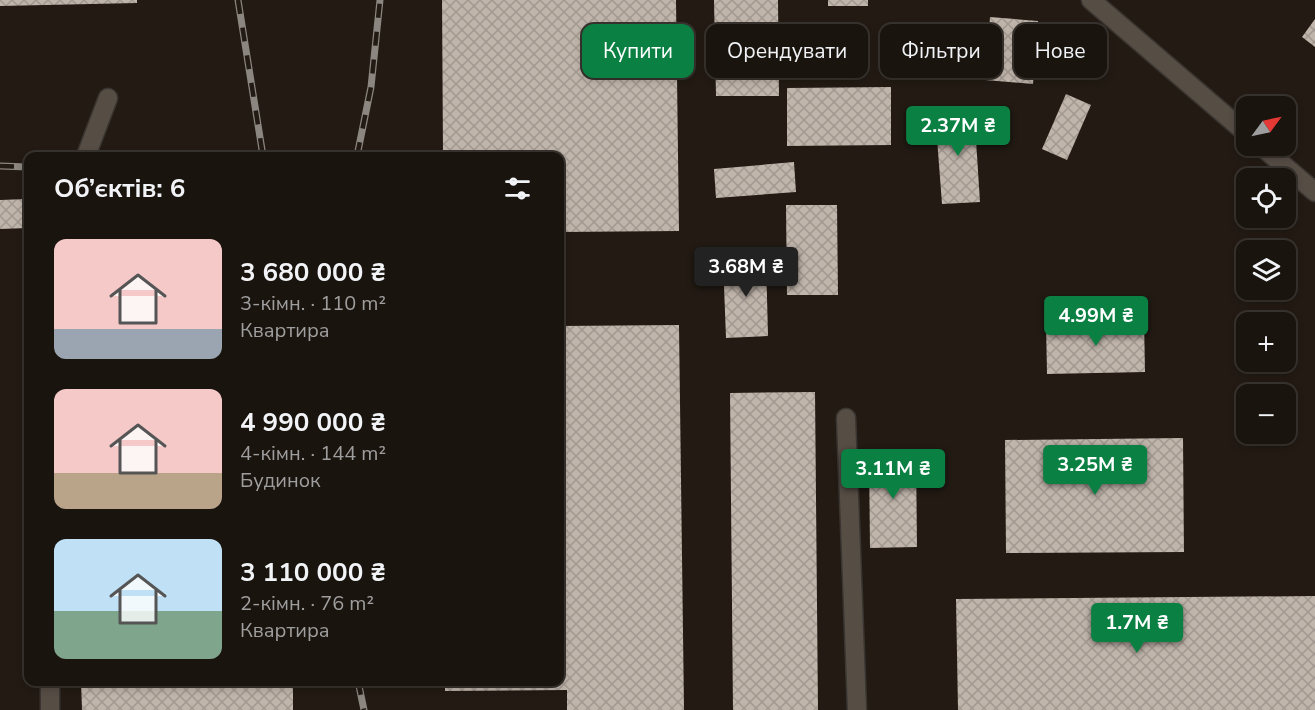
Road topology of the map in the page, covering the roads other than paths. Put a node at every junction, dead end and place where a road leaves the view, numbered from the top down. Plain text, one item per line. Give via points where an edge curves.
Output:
1 (1091, 0) edge
2 (108, 98) dead end
3 (1236, 124) edge
4 (88, 152) edge
5 (1273, 156) edge
6 (1315, 192) edge
7 (846, 418) dead end
8 (50, 686) edge
9 (51, 710) edge
10 (857, 710) edge

1 - 3 street
2 - 4 street
5 - 6 street
7 - 10 street
8 - 9 street

